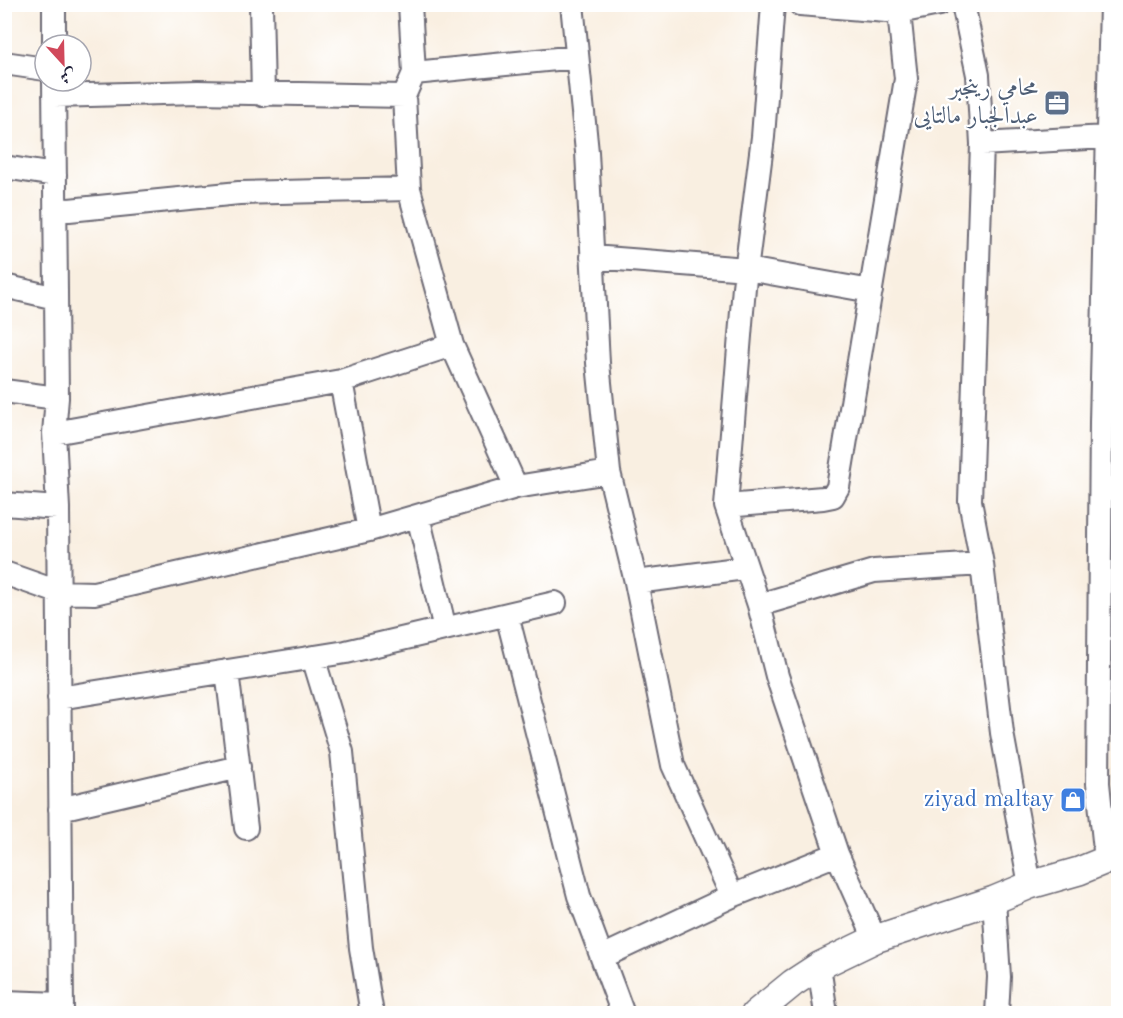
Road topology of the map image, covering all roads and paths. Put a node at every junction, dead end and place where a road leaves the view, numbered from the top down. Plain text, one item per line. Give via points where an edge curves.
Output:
1 (54, 4) edge
2 (261, 4) edge
3 (410, 4) edge
4 (572, 4) edge
5 (773, 4) edge
6 (801, 4) edge
7 (939, 4) edge
8 (963, 4) edge
9 (1111, 4) edge
10 (899, 12) junction
11 (54, 33) edge
12 (577, 57) junction
13 (4, 63) edge
14 (33, 67) edge
15 (414, 73) junction
16 (93, 89) edge
17 (54, 93) edge
18 (263, 95) junction
19 (404, 96) junction
20 (1106, 137) junction
21 (982, 144) junction
22 (4, 167) edge
23 (55, 174) junction
24 (409, 189) junction
25 (55, 208) junction
26 (592, 257) junction
27 (747, 269) junction
28 (4, 286) edge
29 (871, 291) junction
30 (56, 298) junction
31 (452, 345) junction
32 (341, 381) junction
33 (4, 391) edge
34 (1110, 391) edge
35 (57, 398) junction
36 (54, 433) junction
37 (609, 472) junction
38 (516, 487) junction
39 (4, 504) edge
40 (726, 506) junction
41 (58, 507) junction
42 (418, 516) junction
43 (369, 530) junction
44 (982, 564) junction
45 (745, 568) junction
46 (4, 573) edge
47 (636, 582) junction
48 (58, 592) junction
49 (555, 603) dead end
50 (759, 605) junction
51 (507, 615) junction
52 (1109, 627) edge
53 (445, 629) junction
54 (313, 657) junction
55 (227, 671) junction
56 (59, 698) junction
57 (239, 767) junction
58 (60, 809) junction
59 (246, 828) dead end
60 (837, 854) junction
61 (1112, 858) edge
62 (1030, 885) junction
63 (732, 896) junction
64 (994, 900) junction
65 (875, 939) junction
66 (602, 957) junction
67 (819, 966) junction
68 (4, 1002) edge
69 (62, 1009) edge
70 (372, 1014) edge
71 (623, 1014) edge
72 (755, 1014) edge
73 (826, 1014) edge
74 (997, 1014) edge

1 - 11 street
2 - 18 street
3 - 15 street
4 - 12 street
5 - 27 street via 763,137
6 - 10 street
7 - 10 street
8 - 21 street via 978,75
9 - 20 street
10 - 29 street via 906,79
12 - 15 street
12 - 26 street
13 - 14 street
15 - 19 street
16 - 18 street
17 - 23 street
18 - 19 street
19 - 24 street
20 - 21 street
20 - 34 street
21 - 44 street via 970,501
22 - 23 street
23 - 25 street
24 - 25 street via 239,193 69,210
24 - 31 street
25 - 30 street
26 - 27 street
26 - 37 street
27 - 29 street
27 - 40 street
28 - 30 street
29 - 40 street via 838,487 833,496
30 - 35 street
31 - 32 street
31 - 38 street
32 - 36 street
32 - 43 street
33 - 35 street
34 - 52 street
35 - 36 street
36 - 41 street
37 - 38 street
37 - 47 street
38 - 42 street
39 - 41 street
40 - 45 street
41 - 48 street
42 - 43 street
42 - 53 street
43 - 48 street via 94,593
44 - 50 street via 874,571
44 - 62 street via 1002,733
45 - 47 street
45 - 50 street
46 - 48 street
47 - 63 street via 673,765
48 - 56 street
49 - 51 street
50 - 60 street via 777,676
51 - 53 street
51 - 66 street via 579,896
52 - 61 street via 1098,783
53 - 54 street
54 - 55 street
54 - 70 street via 342,753 361,948
55 - 56 street
55 - 57 street
56 - 58 street
57 - 58 street
57 - 59 street
58 - 69 street
60 - 63 street
60 - 65 street
61 - 62 street
62 - 64 street
63 - 66 street
64 - 65 street
64 - 74 street
65 - 67 street
66 - 71 street
67 - 72 street
67 - 73 street
68 - 69 street

